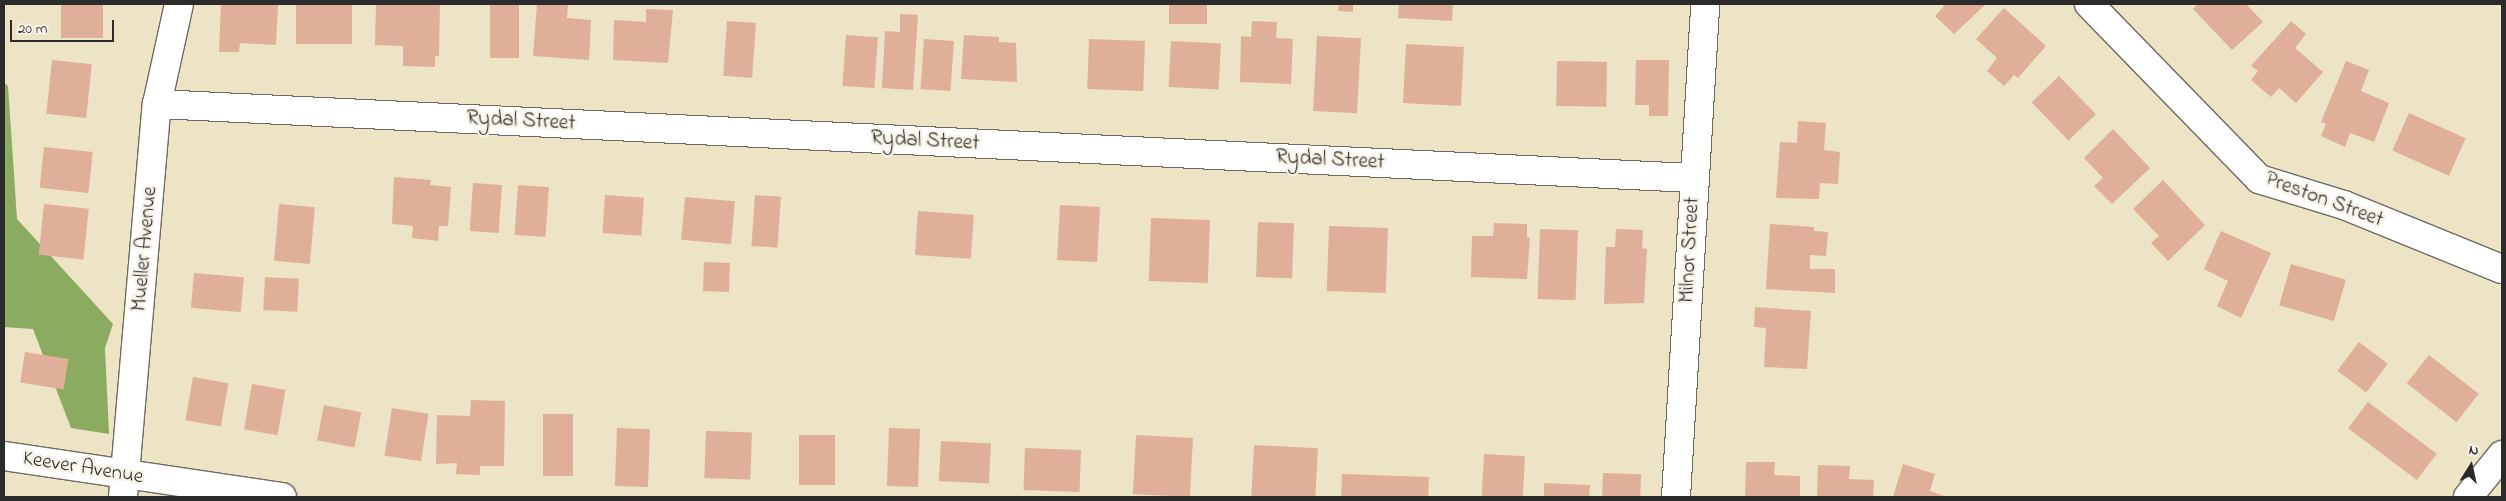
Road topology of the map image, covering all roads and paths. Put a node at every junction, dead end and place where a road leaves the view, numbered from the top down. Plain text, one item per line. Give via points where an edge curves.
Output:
1 (179, 4) edge
2 (1705, 4) edge
3 (2088, 4) edge
4 (157, 104) junction
5 (1694, 178) junction
6 (2502, 269) edge
7 (2502, 455) edge
8 (4, 456) edge
9 (124, 486) edge
10 (2481, 492) edge
11 (282, 497) edge
12 (1676, 497) edge

1 - 4 street, Mueller Avenue
2 - 5 street, Milnor Street
3 - 6 street, Preston Street via 2259,179 2344,205
4 - 5 street, Rydal Street
4 - 9 street, Mueller Avenue
5 - 12 street, Milnor Street
7 - 10 street
8 - 9 street, Keever Avenue
9 - 11 street, Keever Avenue

